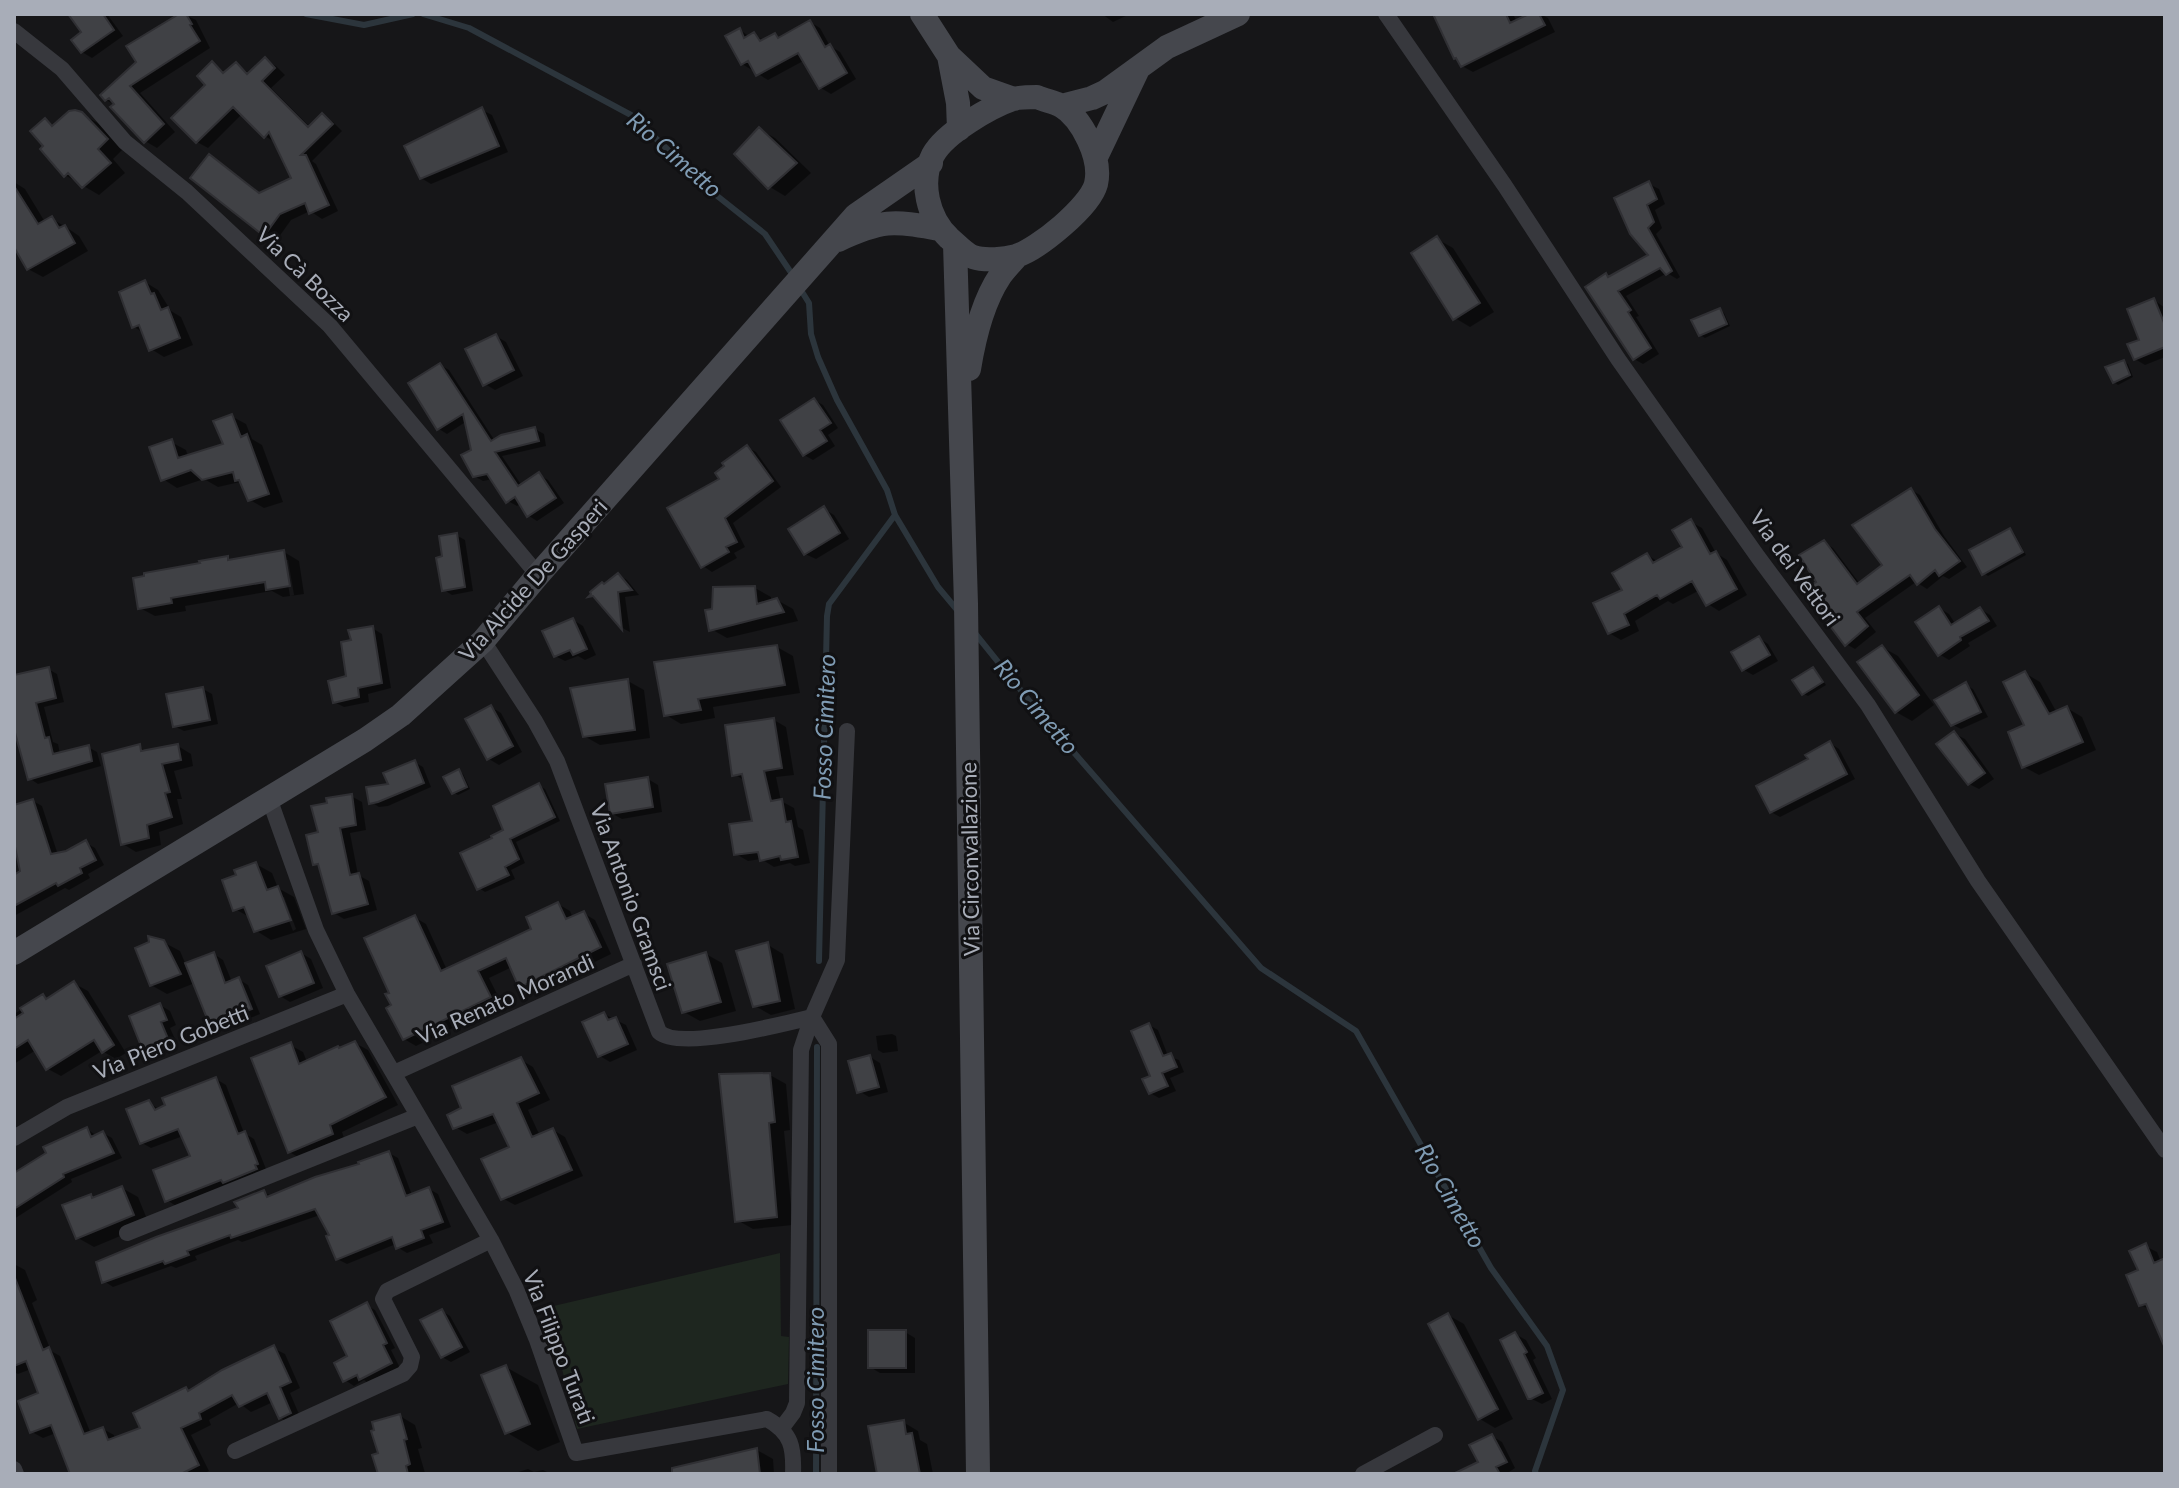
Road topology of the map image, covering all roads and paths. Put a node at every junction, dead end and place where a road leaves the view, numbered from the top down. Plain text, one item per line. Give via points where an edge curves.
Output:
1 (922, 14) edge
2 (1238, 14) edge
3 (1386, 14) edge
4 (14, 31) edge
5 (949, 56) junction
6 (1138, 69) junction
7 (1014, 99) junction
8 (1061, 106) junction
9 (959, 129) junction
10 (1096, 157) junction
11 (931, 163) junction
12 (947, 236) junction
13 (832, 243) junction
14 (1017, 256) junction
15 (962, 419) junction
16 (538, 575) junction
17 (483, 641) junction
18 (847, 731) dead end
19 (269, 798) junction
20 (14, 953) edge
21 (634, 964) junction
22 (347, 994) junction
23 (812, 1017) junction
24 (394, 1073) junction
25 (418, 1116) junction
26 (14, 1138) edge
27 (2165, 1150) edge
28 (127, 1233) dead end
29 (491, 1240) junction
30 (781, 1429) junction
31 (1435, 1435) dead end
32 (235, 1451) dead end
33 (793, 1474) edge
34 (829, 1474) edge
35 (978, 1474) edge
36 (1363, 1474) edge

1 - 5 main road
2 - 6 main road via 1167,47
3 - 27 street, Via dei Vettori via 1618,359 1868,705 1978,881
4 - 16 street, Via Cà Bozza via 62,69 125,142 187,192 330,326
5 - 7 main road via 983,88
5 - 9 main road
6 - 8 main road via 1105,92
6 - 10 main road
7 - 8 main road via 1037,97
7 - 9 main road
8 - 10 main road via 1083,128
9 - 11 main road via 934,153
10 - 14 main road via 1096,184 1085,203 1071,219
11 - 12 main road via 926,194 932,217
11 - 13 main road, Via Alcide De Gasperi via 856,215
12 - 13 main road via 887,222
12 - 14 main road via 974,257
12 - 15 main road, Via Circonvallazione
13 - 16 main road, Via Alcide De Gasperi
14 - 15 main road via 1000,276 978,328
15 - 35 main road, Via Circonvallazione
16 - 17 main road, Via Alcide De Gasperi
17 - 19 main road, Via Alcide De Gasperi via 401,715
17 - 21 street, Via Antonio Gramsci via 557,761
18 - 23 street via 837,960
19 - 20 main road, Via Alcide De Gasperi
19 - 22 street, Via Filippo Turati via 316,930
21 - 23 street, Via Antonio Gramsci via 653,1020 665,1038 748,1032
21 - 24 street, Via Renato Morandi
22 - 24 street, Via Filippo Turati
22 - 26 street, Via Piero Gobetti via 67,1107
23 - 30 street via 801,1050 797,1403
23 - 34 street via 829,1044
24 - 25 street, Via Filippo Turati
25 - 28 street
25 - 29 street, Via Filippo Turati
29 - 30 street, Via Filippo Turati via 537,1340 576,1453 767,1419
29 - 32 street via 387,1291 383,1299 412,1357 403,1374
30 - 33 street via 794,1454
31 - 36 street

